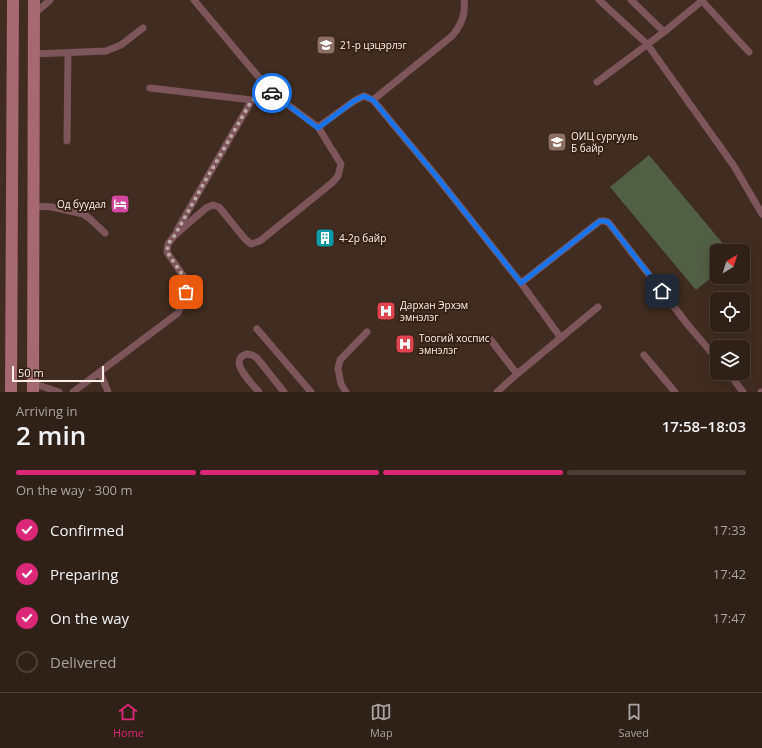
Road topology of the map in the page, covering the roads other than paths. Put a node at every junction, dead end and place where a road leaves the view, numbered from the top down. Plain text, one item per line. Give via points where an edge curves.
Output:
1 (13, 0) edge
2 (34, 0) edge
3 (50, 0) edge
4 (194, 0) edge
5 (464, 0) edge
6 (599, 0) edge
7 (631, 0) edge
8 (703, 0) edge
9 (34, 14) junction
10 (143, 28) dead end
11 (664, 32) junction
12 (647, 44) junction
13 (749, 52) dead end
14 (68, 53) junction
15 (34, 54) junction
16 (597, 82) dead end
17 (150, 88) dead end
18 (272, 93) junction
19 (252, 100) junction
20 (373, 100) junction
21 (318, 128) junction
22 (67, 141) dead end
23 (33, 206) junction
24 (762, 214) edge
25 (105, 233) dead end
26 (175, 235) junction
27 (521, 283) junction
28 (598, 307) dead end
29 (257, 329) dead end
30 (367, 332) dead end
31 (561, 338) junction
32 (490, 340) dead end
33 (710, 351) edge
34 (644, 354) dead end
35 (100, 372) junction
36 (517, 374) junction
37 (734, 380) edge
38 (32, 388) edge
39 (11, 392) edge
40 (59, 392) edge
41 (73, 392) edge
42 (108, 392) edge
43 (259, 392) edge
44 (284, 392) edge
45 (311, 392) edge
46 (346, 392) edge
47 (497, 392) edge
48 (675, 392) edge
49 (743, 392) edge

1 - 39 main road
2 - 9 main road
3 - 9 lane
4 - 18 lane
5 - 20 lane via 463,17 457,31
6 - 12 lane
7 - 11 lane
8 - 11 lane
8 - 13 lane
9 - 15 main road
10 - 14 lane via 121,46 106,51
11 - 12 lane
12 - 16 lane
12 - 24 lane via 734,166
14 - 15 lane
14 - 22 lane
15 - 23 main road
17 - 19 lane
18 - 19 lane
18 - 21 lane
19 - 26 lane
20 - 21 lane via 364,96 354,101
20 - 27 lane
21 - 26 lane via 341,164 338,176 260,241 252,244 245,239 219,207 213,205
23 - 25 lane via 82,214
23 - 38 main road
26 - 35 lane via 168,244 167,252 188,283 178,313
27 - 31 lane
27 - 33 lane via 600,221 608,222
28 - 31 lane
29 - 45 lane
30 - 46 lane via 340,360 338,369 341,384
31 - 36 lane
32 - 36 lane
34 - 48 lane
35 - 41 lane
35 - 42 lane
36 - 47 lane
37 - 49 lane
38 - 40 lane
43 - 44 lane via 241,370 239,362 246,354 257,358

